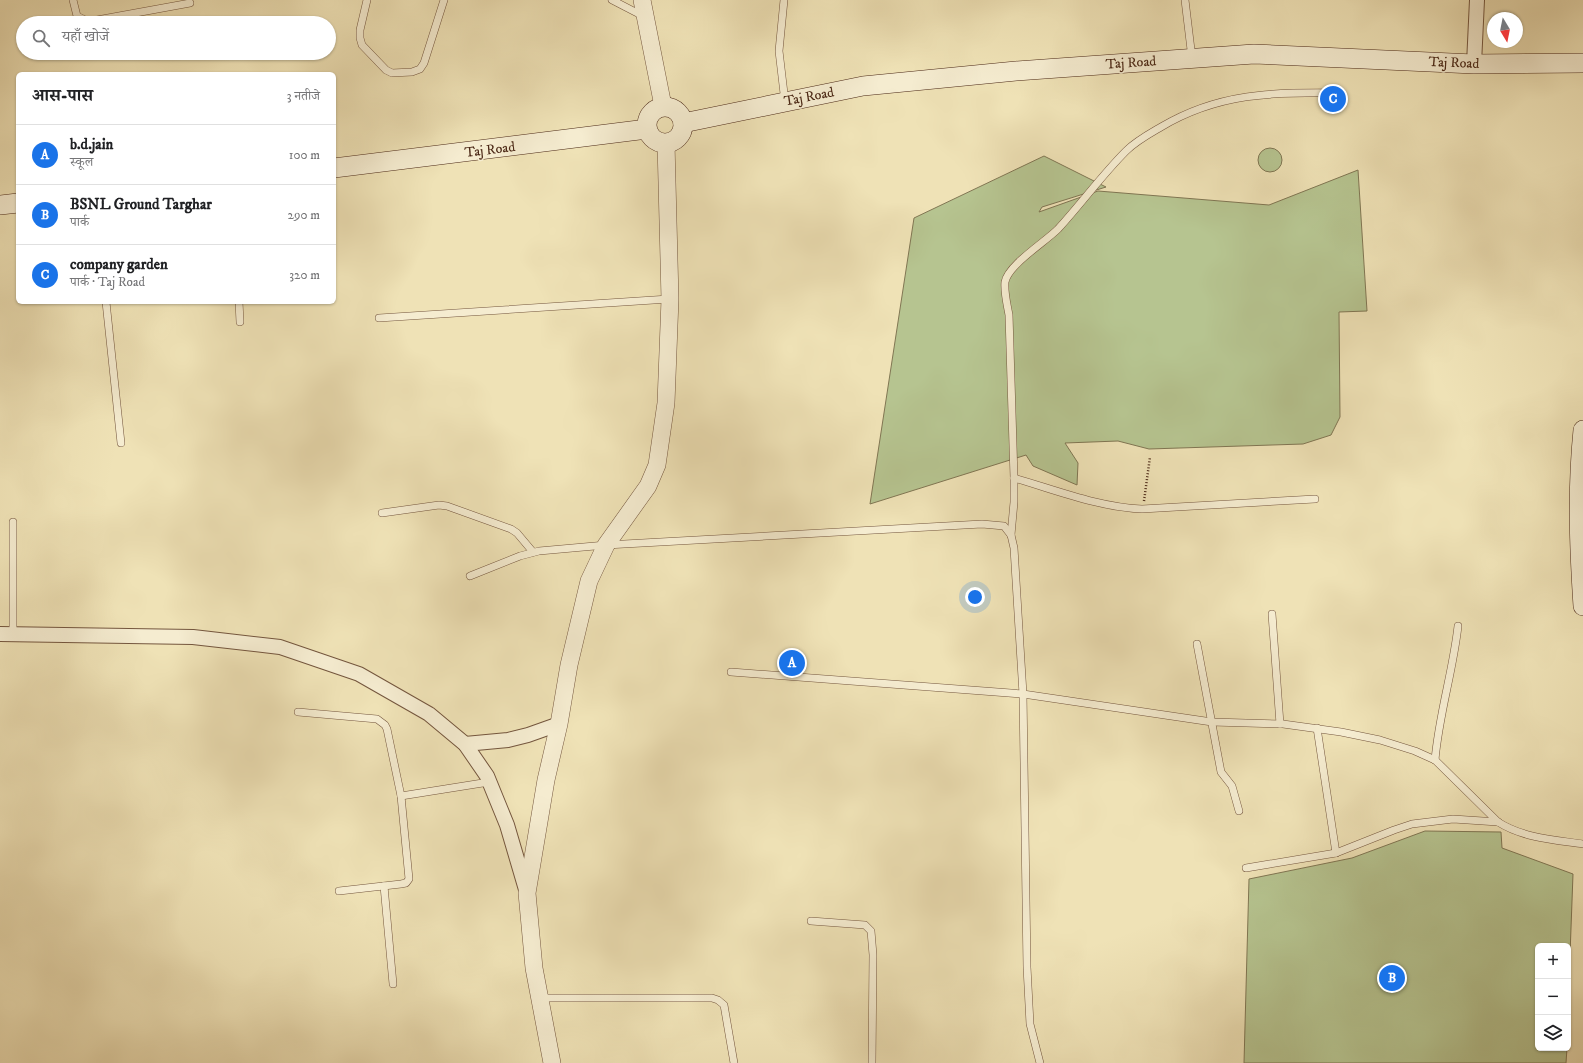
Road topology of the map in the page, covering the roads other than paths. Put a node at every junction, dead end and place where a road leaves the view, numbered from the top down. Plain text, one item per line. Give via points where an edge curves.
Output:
1 (73, 0) edge
2 (367, 0) edge
3 (444, 0) edge
4 (612, 0) edge
5 (642, 0) edge
6 (784, 0) edge
7 (1185, 0) edge
8 (1477, 0) edge
9 (190, 3) dead end
10 (77, 16) edge
11 (119, 16) edge
12 (645, 17) junction
13 (1192, 58) junction
14 (1583, 63) edge
15 (1474, 64) junction
16 (1337, 93) dead end
17 (785, 102) junction
18 (663, 106) junction
19 (683, 123) junction
20 (647, 129) junction
21 (666, 143) junction
22 (336, 168) edge
23 (16, 203) edge
24 (0, 205) edge
25 (670, 299) junction
26 (106, 304) edge
27 (239, 304) edge
28 (379, 318) dead end
29 (240, 322) dead end
30 (1583, 430) edge
31 (121, 443) dead end
32 (1014, 478) junction
33 (1315, 499) dead end
34 (382, 513) dead end
35 (13, 522) dead end
36 (1011, 535) junction
37 (606, 545) junction
38 (533, 552) junction
39 (470, 576) dead end
40 (1583, 606) edge
41 (1272, 614) dead end
42 (1458, 626) dead end
43 (6, 634) edge
44 (1197, 644) dead end
45 (731, 672) dead end
46 (1023, 694) junction
47 (298, 712) dead end
48 (1212, 722) junction
49 (559, 724) junction
50 (1280, 724) junction
51 (1317, 728) junction
52 (465, 744) junction
53 (1435, 760) junction
54 (489, 782) junction
55 (401, 796) junction
56 (1239, 811) dead end
57 (1498, 822) junction
58 (1583, 844) edge
59 (1336, 853) junction
60 (1246, 868) dead end
61 (384, 886) junction
62 (339, 891) dead end
63 (527, 893) junction
64 (811, 921) dead end
65 (393, 984) dead end
66 (539, 998) junction
67 (552, 1063) edge
68 (734, 1063) edge
69 (872, 1063) edge
70 (1040, 1063) edge

1 - 10 lane
2 - 3 lane via 360,30 362,45 392,73 412,72 424,63
4 - 12 lane
5 - 12 street
6 - 17 lane via 779,51
7 - 13 lane
8 - 15 street
9 - 11 lane
12 - 18 street
13 - 15 main road, Taj Road via 1254,54
13 - 17 main road, Taj Road via 863,86
14 - 15 main road, Taj Road
16 - 32 lane via 1260,94 1209,105 1171,121 1126,151 1057,230 1011,269 1005,281 1005,290 1009,315
17 - 19 main road, Taj Road
18 - 19 main road via 678,112
18 - 20 main road via 649,114
19 - 21 main road via 677,139
20 - 21 main road via 648,134 656,141
20 - 22 main road, Taj Road
21 - 25 street
23 - 24 main road
25 - 28 lane
25 - 37 street via 666,403 657,465 648,486
26 - 31 lane
27 - 29 lane
30 - 40 main road via 1579,465 1578,527
32 - 33 lane via 1100,504 1124,508
32 - 36 lane
34 - 38 lane via 447,506 511,529 518,533
35 - 43 lane
36 - 37 lane via 1002,525 982,524
36 - 46 lane via 1014,548
37 - 38 lane
37 - 49 street via 589,581 569,665
38 - 39 lane
41 - 50 lane
42 - 53 lane
43 - 52 street via 193,637 280,647 358,674 429,714
44 - 48 lane
45 - 46 lane
46 - 48 lane
46 - 70 lane via 1027,967 1030,1024
47 - 55 lane via 377,719 386,725
48 - 50 lane
48 - 56 lane via 1221,772 1232,786
49 - 52 street via 508,740
49 - 63 street via 546,780
50 - 51 lane
51 - 53 lane via 1380,740
51 - 59 lane
52 - 54 street
53 - 57 lane
54 - 55 lane
54 - 63 street via 507,825
55 - 61 lane via 409,879 406,883
57 - 58 lane via 1546,839
57 - 59 lane via 1453,819 1412,824
59 - 60 lane
61 - 62 lane
61 - 65 lane
63 - 66 street
64 - 69 lane via 865,925 871,931
66 - 67 street
66 - 68 lane via 718,1000 724,1005

